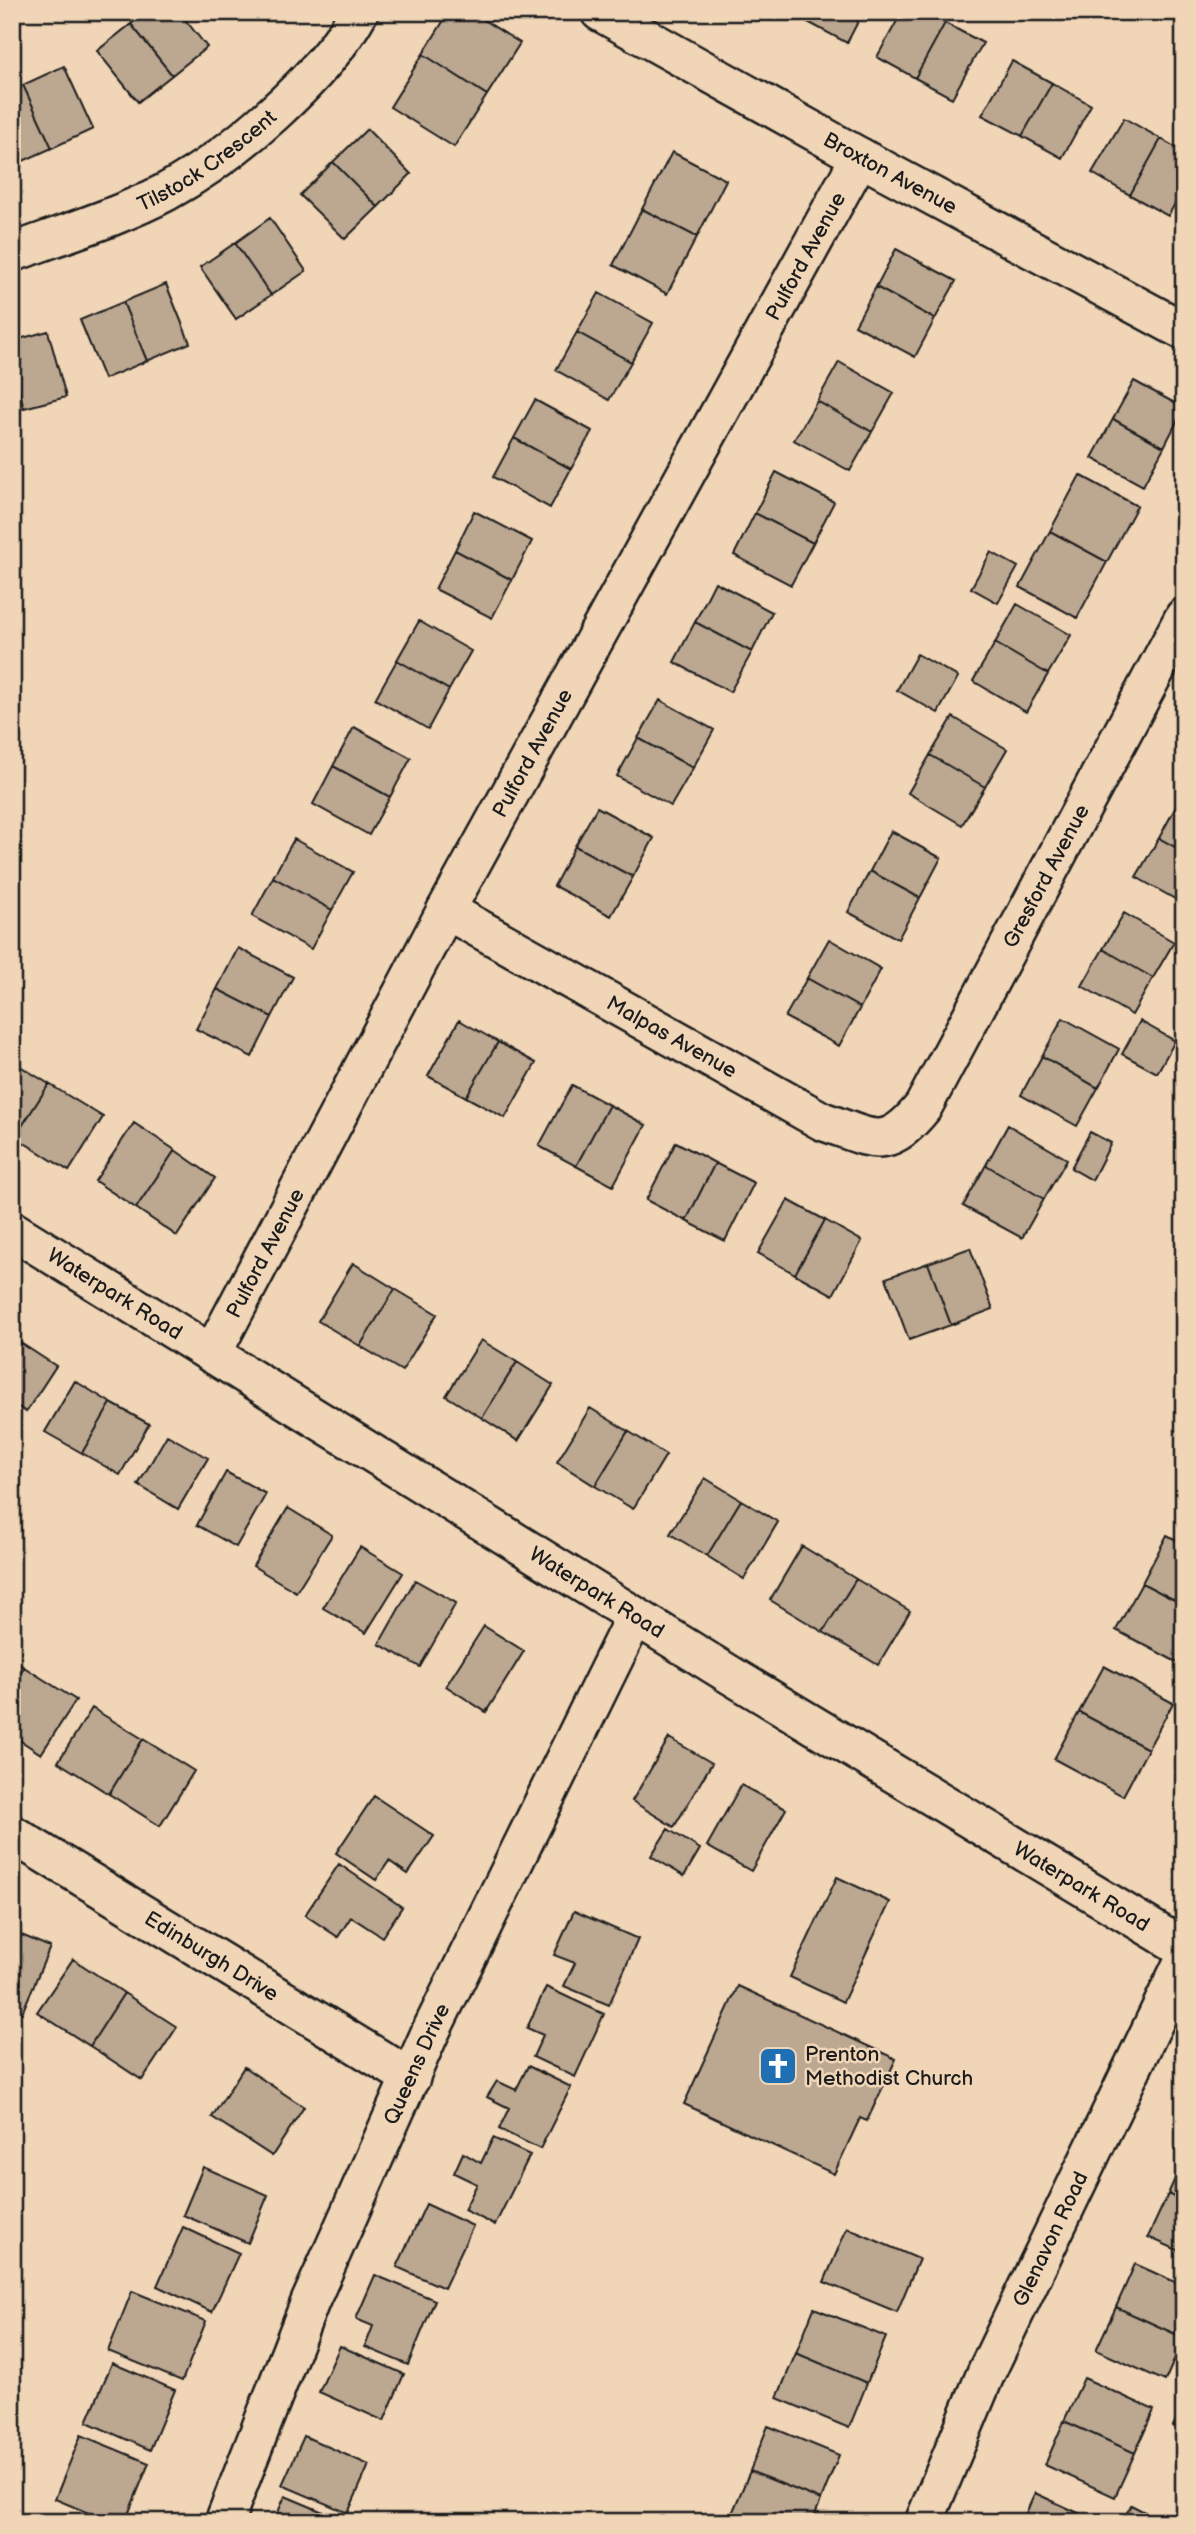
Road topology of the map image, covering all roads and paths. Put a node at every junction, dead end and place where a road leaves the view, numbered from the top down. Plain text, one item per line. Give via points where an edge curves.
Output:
1 (359, 12) edge
2 (600, 12) edge
3 (860, 157) junction
4 (12, 253) edge
5 (1184, 331) edge
6 (1184, 617) edge
7 (446, 909) junction
8 (904, 1131) joint
9 (12, 1230) edge
10 (212, 1354) junction
11 (635, 1616) junction
12 (12, 1834) edge
13 (1184, 1948) edge
14 (1184, 1960) edge
15 (411, 2077) junction
16 (224, 2522) edge
17 (924, 2522) edge

1 - 4 street, Tilstock Crescent via 349,31 265,124 166,192
2 - 3 street, Broxton Avenue
3 - 5 street, Broxton Avenue
3 - 7 street, Pulford Avenue
6 - 8 street, Gresford Avenue via 923,1107
7 - 8 street, Malpas Avenue via 822,1121 879,1140
7 - 10 street, Pulford Avenue
9 - 10 street, Waterpark Road
10 - 11 street, Waterpark Road
11 - 13 street, Waterpark Road
11 - 15 street, Queens Drive
12 - 15 street, Edinburgh Drive
14 - 17 street, Glenavon Road via 986,2373
15 - 16 street, Queens Drive via 310,2302

